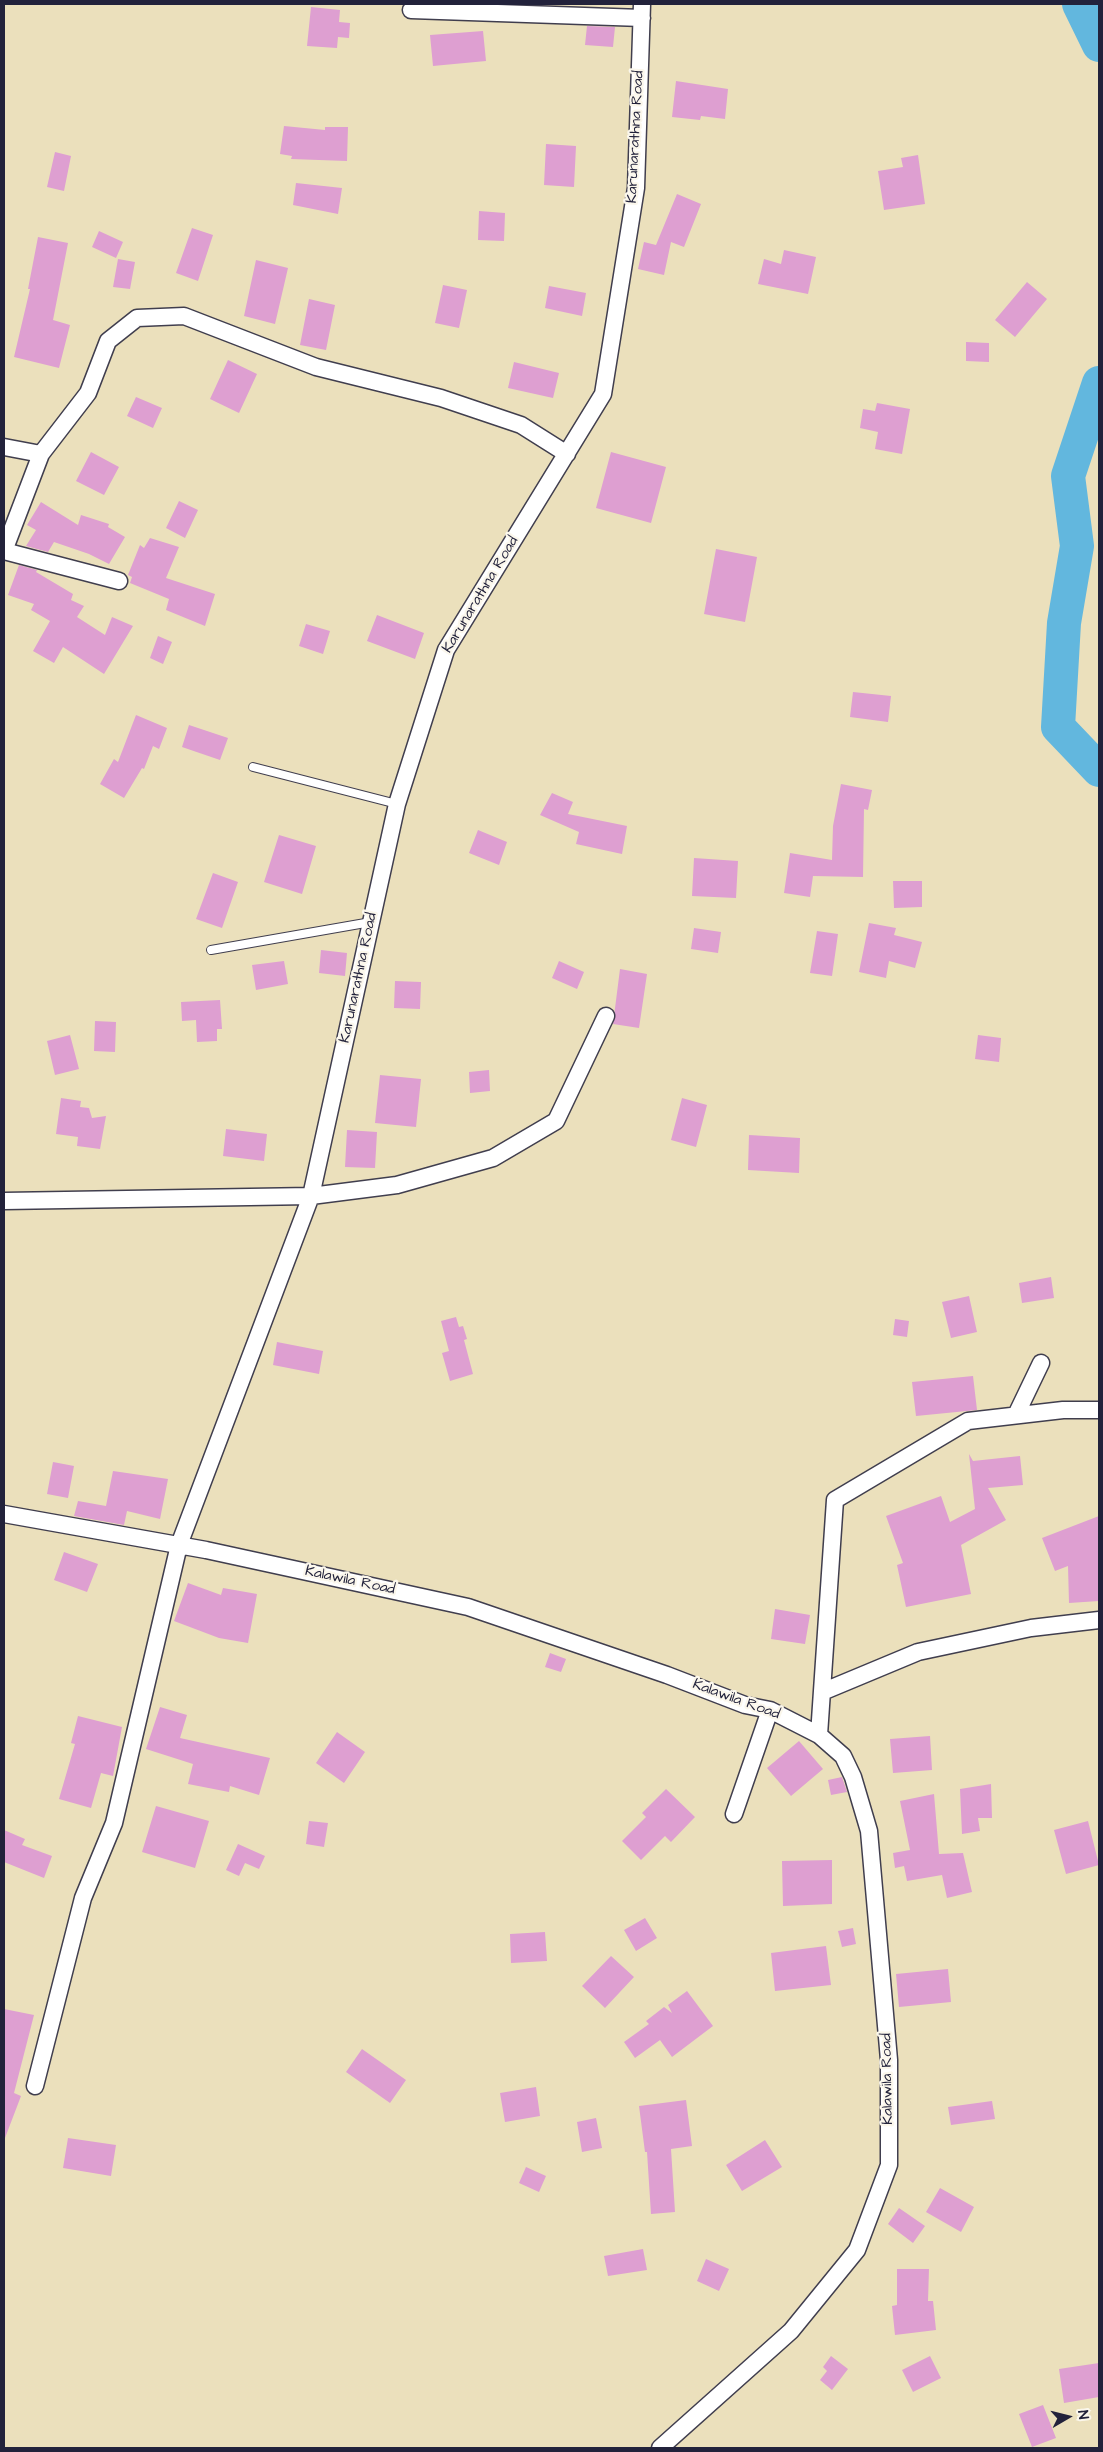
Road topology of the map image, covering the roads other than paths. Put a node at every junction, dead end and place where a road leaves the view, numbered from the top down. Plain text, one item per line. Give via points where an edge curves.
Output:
1 (411, 10) dead end
2 (642, 11) edge
3 (4, 446) edge
4 (41, 454) junction
5 (567, 454) junction
6 (4, 551) edge
7 (119, 581) dead end
8 (252, 767) dead end
9 (397, 804) junction
10 (371, 922) junction
11 (211, 950) dead end
12 (606, 1016) dead end
13 (311, 1196) junction
14 (4, 1201) edge
15 (1041, 1363) dead end
16 (1099, 1410) edge
17 (1016, 1415) junction
18 (4, 1514) edge
19 (179, 1545) junction
20 (1099, 1620) edge
21 (822, 1692) junction
22 (770, 1710) junction
23 (819, 1735) junction
24 (734, 1814) dead end
25 (35, 2086) dead end
26 (660, 2448) edge

1 - 2 street
2 - 5 street, Karunarathna Road via 636,188 603,394
3 - 4 street
4 - 5 street via 88,393 108,341 137,318 184,316 316,368 441,398 522,425
4 - 6 street
5 - 9 street, Karunarathna Road via 446,650
6 - 7 street
8 - 9 lane
9 - 10 street, Karunarathna Road
10 - 11 lane
10 - 13 street, Karunarathna Road
12 - 13 street via 556,1121 493,1158 396,1185
13 - 14 street
13 - 19 street, Karunarathna Road
15 - 17 street
16 - 17 street
17 - 21 street via 968,1421 835,1500
18 - 19 street, Kalawila Road
19 - 22 street, Kalawila Road via 468,1607 667,1675 744,1705
19 - 25 street, Karunarathna Road via 114,1823 83,1898
20 - 21 street via 1031,1628 918,1652
21 - 23 street
22 - 23 street, Kalawila Road
22 - 24 street
23 - 26 street, Kalawila Road via 843,1756 853,1777 869,1832 889,2060 889,2165 857,2250 845,2265 791,2331

